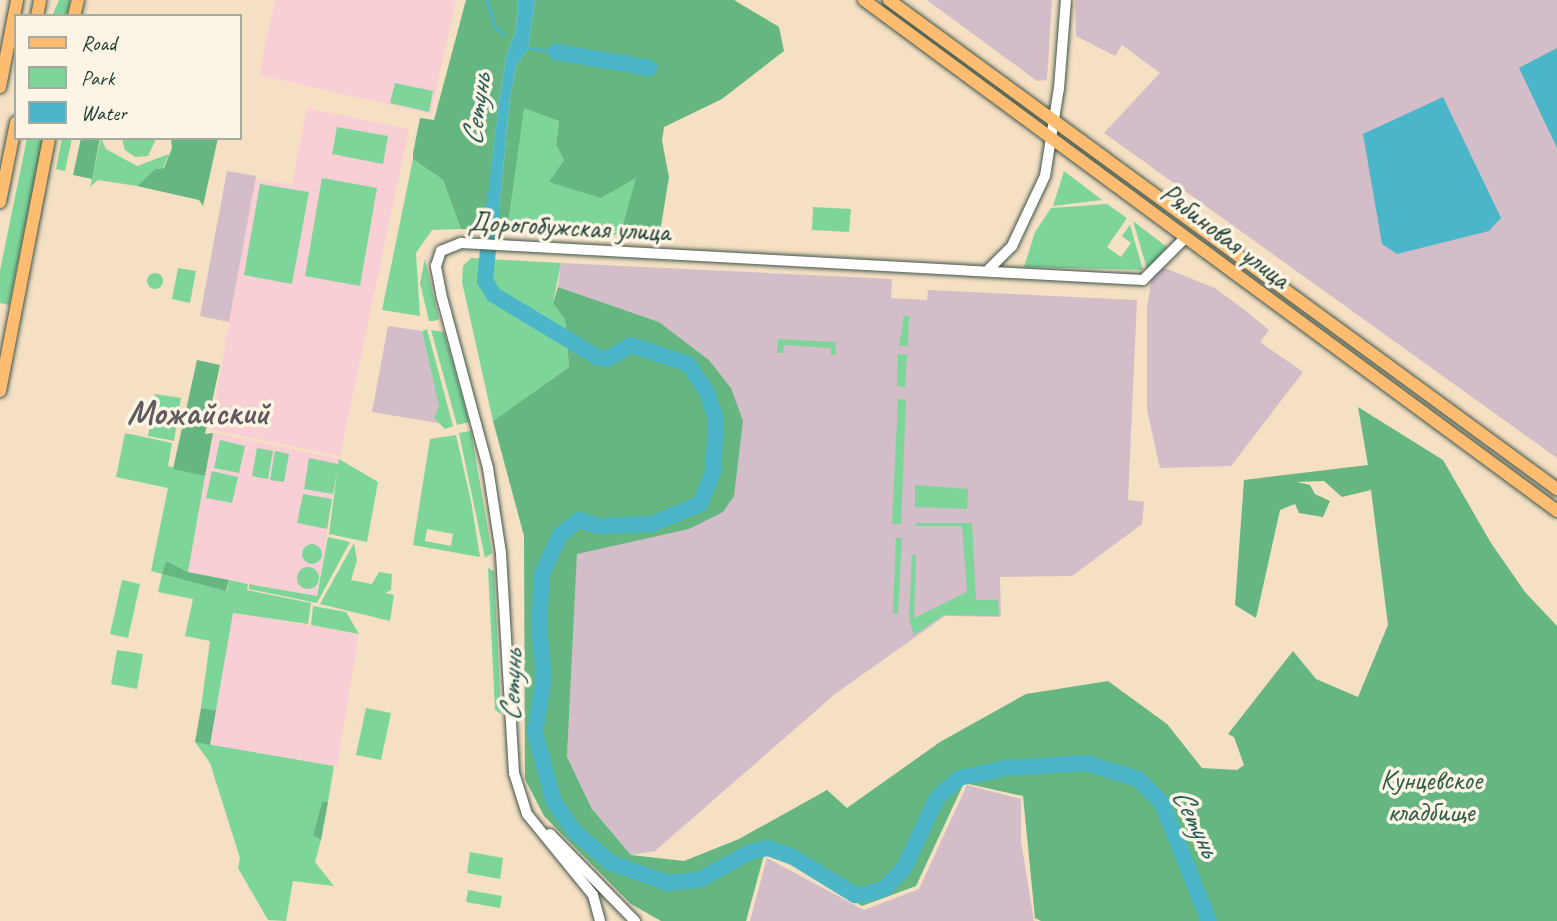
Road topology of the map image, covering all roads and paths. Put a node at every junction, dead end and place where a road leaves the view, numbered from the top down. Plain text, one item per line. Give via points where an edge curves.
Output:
1 (864, 0) edge
2 (889, 0) edge
3 (1066, 0) edge
4 (14, 15) edge
5 (0, 87) edge
6 (1054, 122) junction
7 (14, 133) edge
8 (1052, 138) junction
9 (49, 140) edge
10 (0, 202) edge
11 (1186, 237) junction
12 (989, 268) junction
13 (0, 391) edge
14 (1557, 489) edge
15 (1557, 511) edge
16 (521, 790) junction
17 (600, 921) edge
18 (635, 921) edge

1 - 8 main road, Рябиновая улица
2 - 6 main road, Рябиновая улица
3 - 6 street
4 - 5 main road
6 - 8 street
6 - 14 main road, Рябиновая улица
7 - 10 main road
8 - 11 main road, Рябиновая улица
8 - 12 street via 1045,176 1033,203 1012,246
9 - 13 main road
11 - 12 street, Дорогобужская улица via 1143,280 1001,274
11 - 15 main road, Рябиновая улица
12 - 16 street, Дорогобужская улица via 475,244 450,245 441,251 436,267 488,468 507,628 510,751
16 - 17 street, Дорогобужская улица via 527,814 593,895
16 - 18 street, Дорогобужская улица via 544,828

